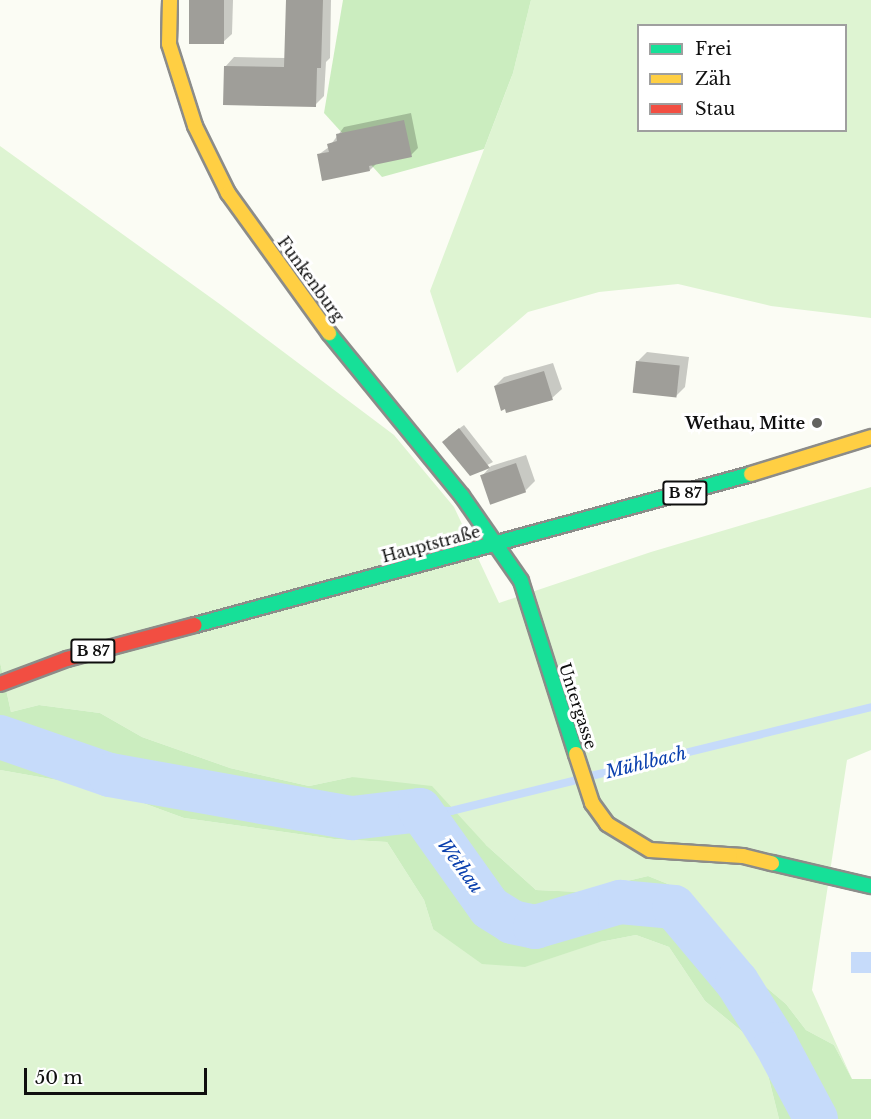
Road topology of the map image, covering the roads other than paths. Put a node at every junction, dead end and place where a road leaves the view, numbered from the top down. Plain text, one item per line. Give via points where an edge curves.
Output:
1 (170, 0) edge
2 (871, 437) edge
3 (497, 543) junction
4 (0, 684) edge
5 (871, 886) edge

1 - 3 street, Funkenburg via 169,44 181,86 195,126 228,193 319,321
2 - 3 street, Hauptstraße / B 87 via 729,482
3 - 4 street, Hauptstraße / B 87 via 67,658
3 - 5 street, Untergasse via 522,585 592,803 607,824 650,850 743,856

